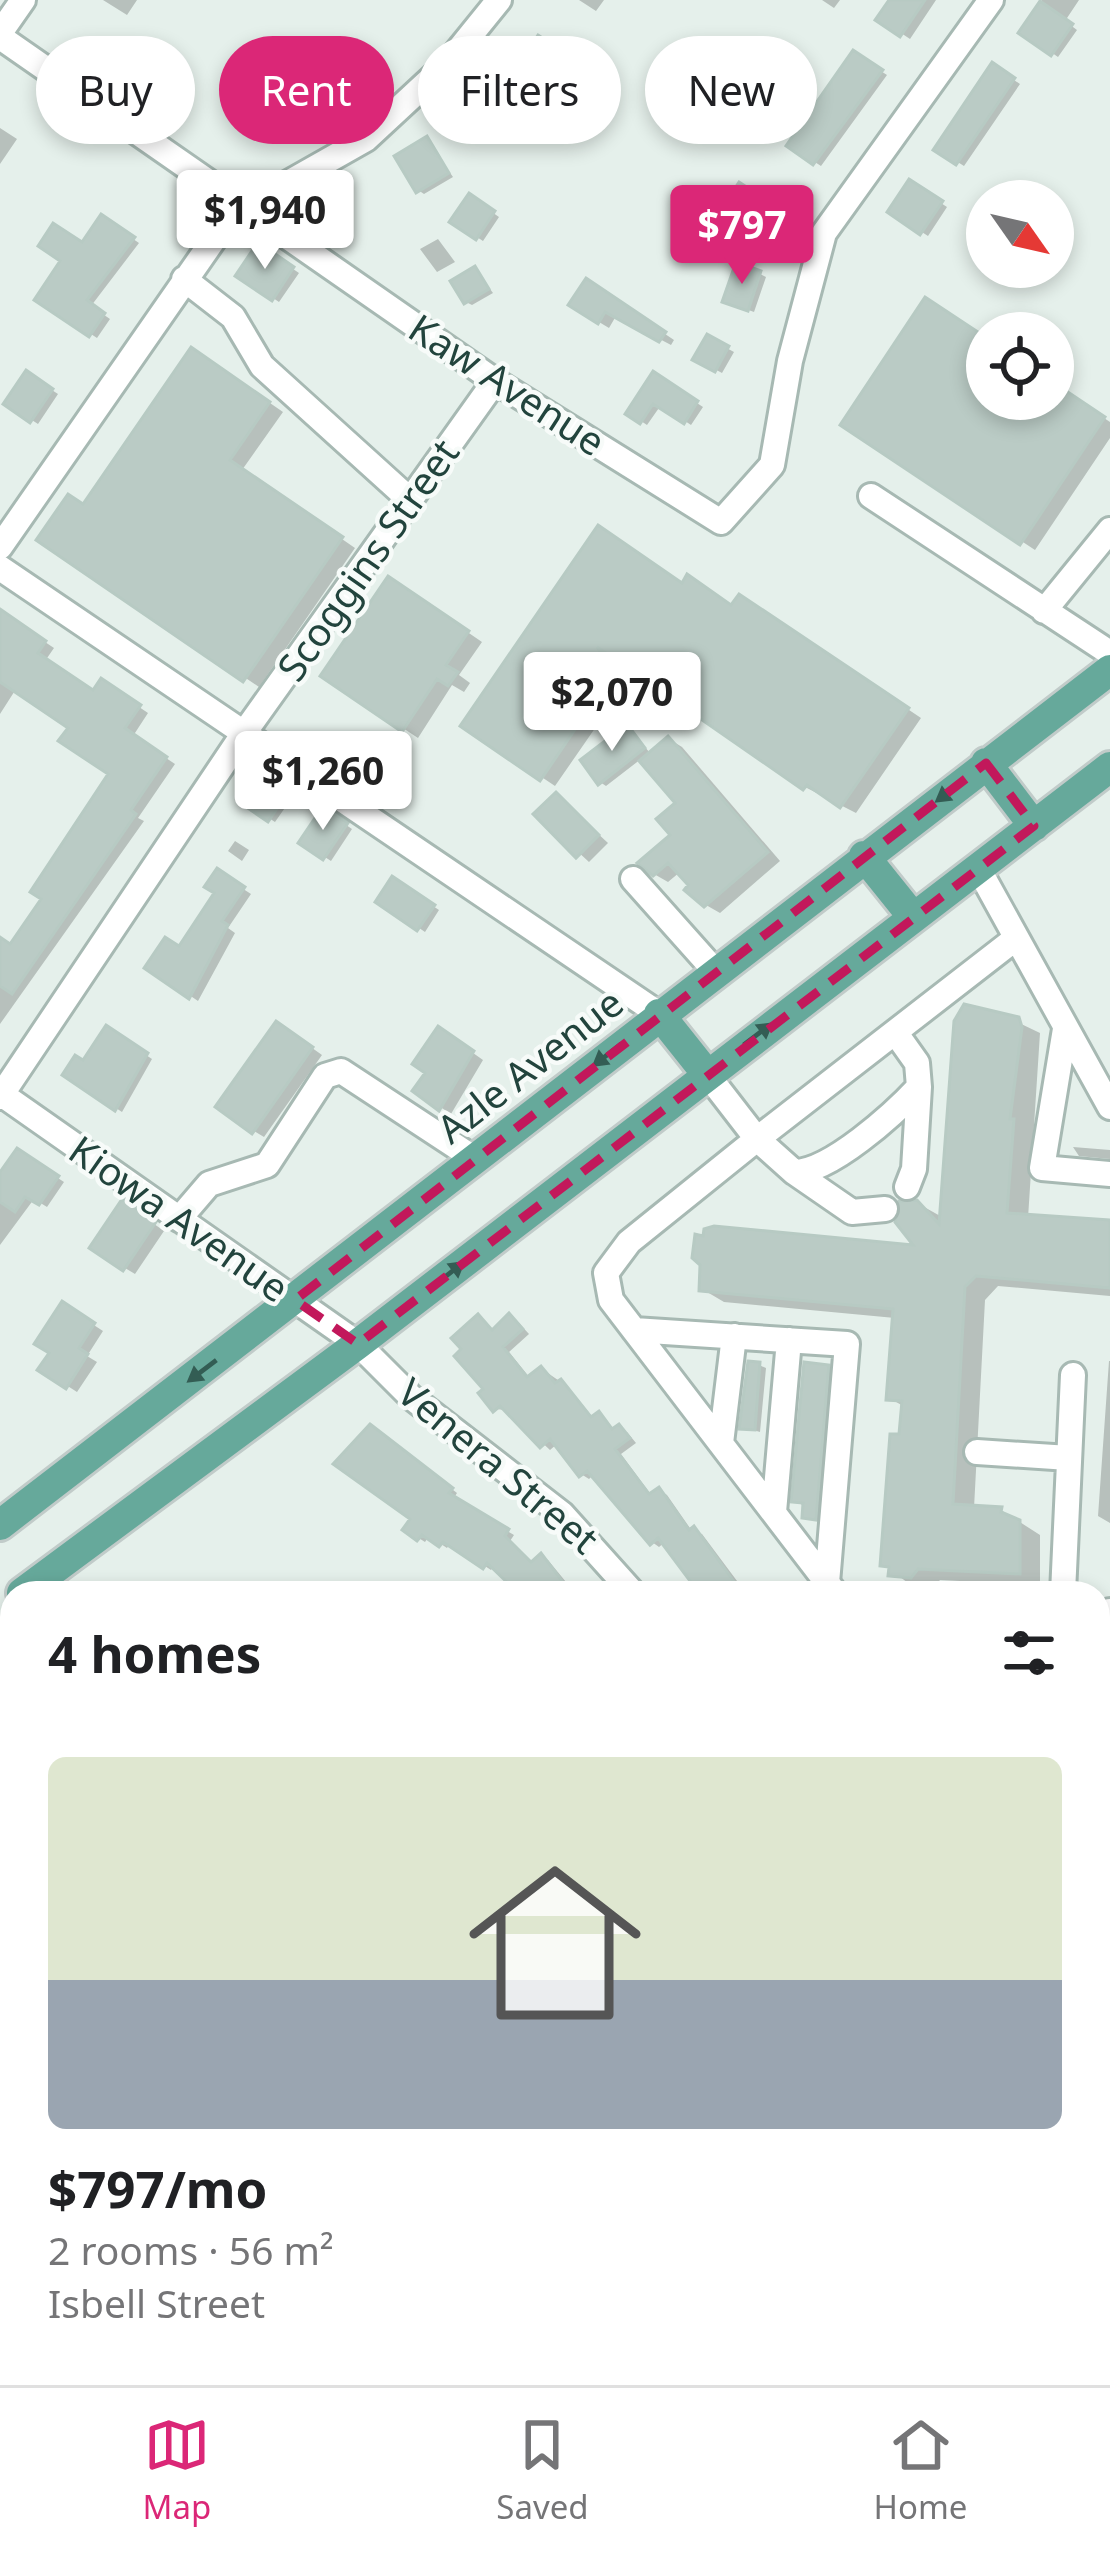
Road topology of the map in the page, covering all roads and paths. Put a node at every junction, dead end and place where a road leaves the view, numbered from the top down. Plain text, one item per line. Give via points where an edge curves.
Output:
1 (23, 0) edge
2 (499, 0) edge
3 (991, 0) edge
4 (0, 35) edge
5 (244, 206) junction
6 (184, 279) junction
7 (495, 381) junction
8 (871, 496) dead end
9 (410, 500) junction
10 (1110, 530) edge
11 (0, 547) edge
12 (0, 568) edge
13 (1044, 611) junction
14 (1110, 653) edge
15 (1110, 670) edge
16 (244, 733) junction
17 (986, 763) junction
18 (1110, 767) edge
19 (1034, 826) junction
20 (864, 856) junction
21 (978, 868) junction
22 (633, 879) dead end
23 (913, 917) junction
24 (1015, 939) junction
25 (715, 970) junction
26 (659, 1014) junction
27 (1065, 1029) junction
28 (895, 1032) junction
29 (706, 1073) junction
30 (920, 1087) junction
31 (1, 1095) edge
32 (1110, 1106) edge
33 (758, 1138) junction
34 (475, 1159) junction
35 (794, 1172) junction
36 (1110, 1174) edge
37 (907, 1187) dead end
38 (885, 1209) dead end
39 (179, 1219) junction
40 (295, 1300) junction
41 (634, 1330) junction
42 (734, 1336) junction
43 (789, 1340) junction
44 (358, 1345) junction
45 (1073, 1376) dead end
46 (721, 1443) junction
47 (977, 1452) dead end
48 (1069, 1458) junction
49 (774, 1512) junction
50 (0, 1525) edge
51 (38, 1581) edge
52 (622, 1581) edge
53 (826, 1581) edge
54 (831, 1581) edge
55 (1064, 1581) edge

1 - 4 street
2 - 5 street via 448,63 366,139
3 - 7 street, Kaw Avenue via 824,233 772,465 721,522
4 - 5 street, Kaw Avenue
5 - 6 street
5 - 7 street, Kaw Avenue
6 - 9 street via 233,317 262,366
6 - 11 street
7 - 9 street, Scoggins Street
8 - 13 street
9 - 16 street, Scoggins Street
10 - 13 street
12 - 16 street
13 - 14 street
15 - 17 main road, Azle Avenue
16 - 26 street
16 - 31 street, Scoggins Street
17 - 19 main road
17 -> 20 main road, Azle Avenue
18 - 19 main road
19 - 21 main road
20 - 23 main road
20 - 25 main road, Azle Avenue
21 - 23 main road
21 - 24 street
22 - 25 street
29 -> 23 main road
24 - 27 street
24 - 28 street
25 - 26 main road, Azle Avenue
26 - 29 main road
26 -> 34 main road, Azle Avenue
27 - 32 street
27 - 36 street via 1042,1168
28 - 30 street via 917,1063
28 - 33 street
29 - 33 street
44 -> 29 main road
30 - 35 street via 813,1172
30 - 37 street
31 - 39 street, Kiowa Avenue
33 - 35 street
33 - 41 street via 629,1241 606,1273 611,1300
34 - 39 street via 341,1071 325,1076 267,1166 209,1184
34 - 40 main road, Azle Avenue
35 - 38 street via 852,1212
39 - 40 street, Kiowa Avenue
40 - 44 street, Kiowa Avenue
40 -> 50 main road, Azle Avenue
41 - 42 street
41 - 46 street
42 - 43 street
42 - 46 street
43 - 49 street
43 - 54 street via 847,1343
44 - 51 main road
44 - 52 street, Venera Street via 411,1397 562,1514
45 - 48 street
46 - 49 street
47 - 48 street
48 - 55 street
49 - 53 street

